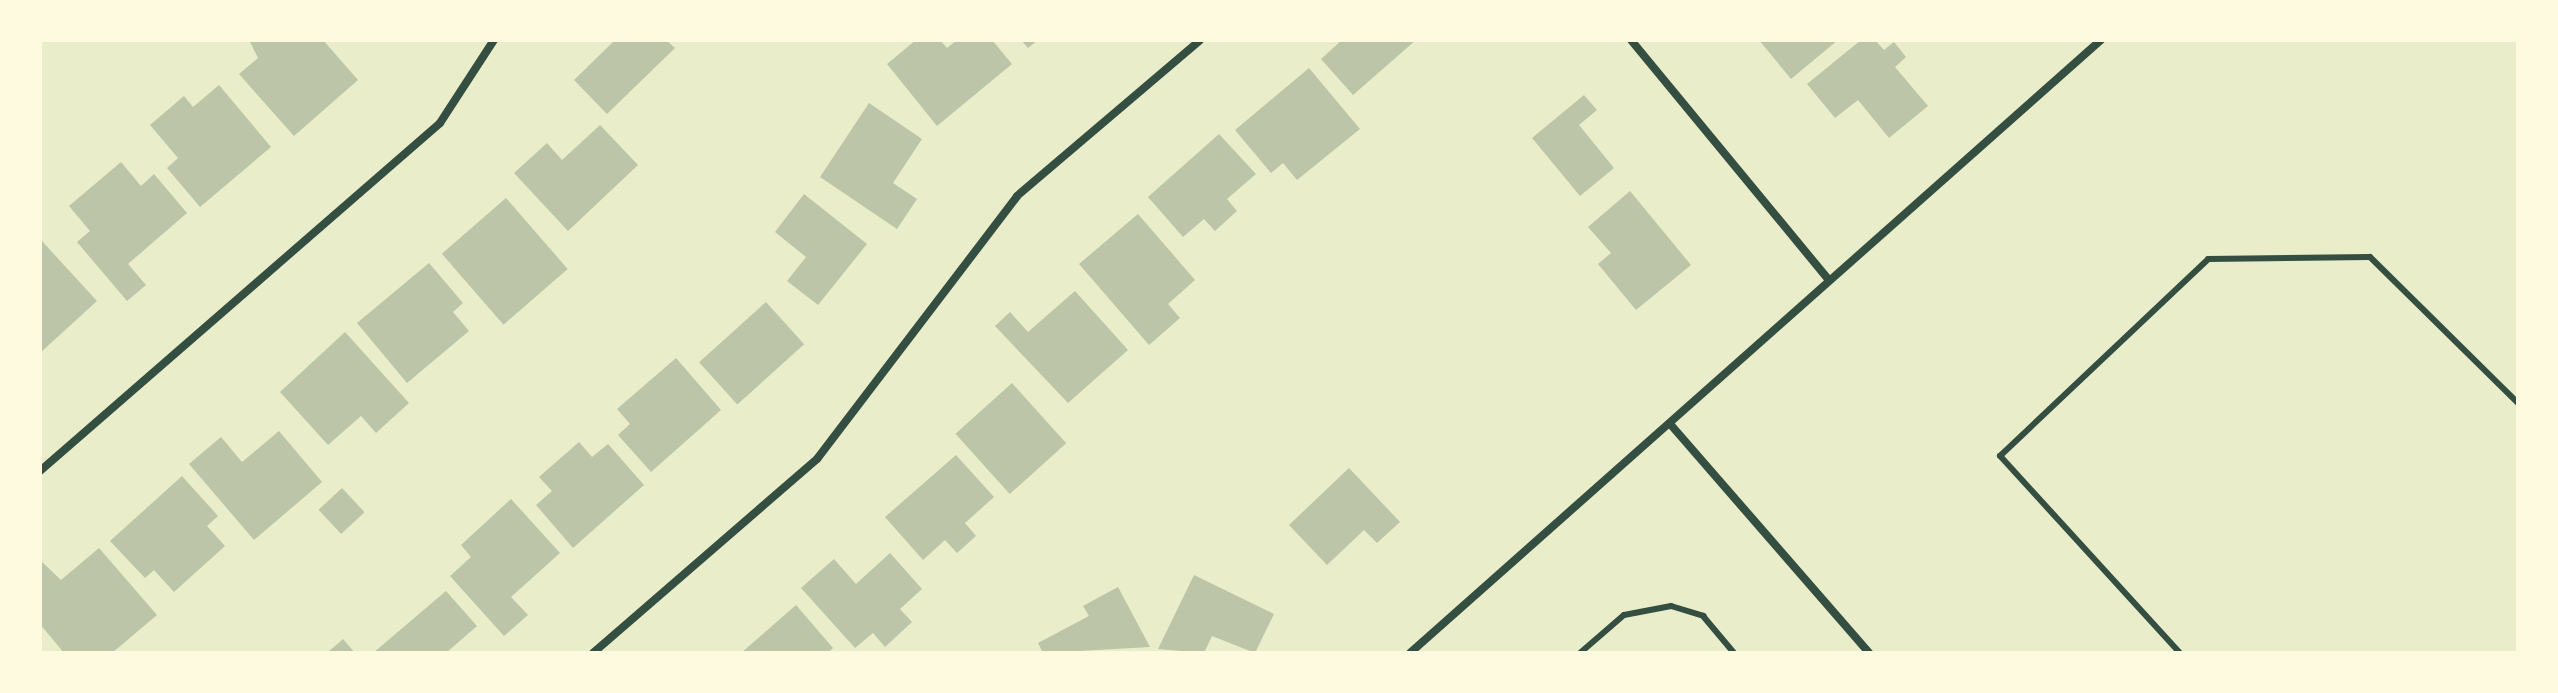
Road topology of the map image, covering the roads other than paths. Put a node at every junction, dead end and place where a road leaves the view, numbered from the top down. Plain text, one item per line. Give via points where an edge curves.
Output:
1 (494, 40) edge
2 (1200, 40) edge
3 (1631, 40) edge
4 (2101, 40) edge
5 (1827, 278) junction
6 (2518, 403) edge
7 (1671, 425) junction
8 (40, 471) edge
9 (593, 653) edge
10 (1410, 653) edge
11 (1580, 653) edge
12 (1734, 653) edge
13 (1869, 653) edge
14 (2180, 653) edge

1 - 8 street via 440,123
2 - 9 street via 1017,196 817,459
3 - 5 street
4 - 5 street
5 - 7 street via 1711,380
6 - 14 lane via 2370,257 2208,259 2000,456
7 - 10 street
7 - 13 street
11 - 12 lane via 1624,615 1671,606 1703,616

